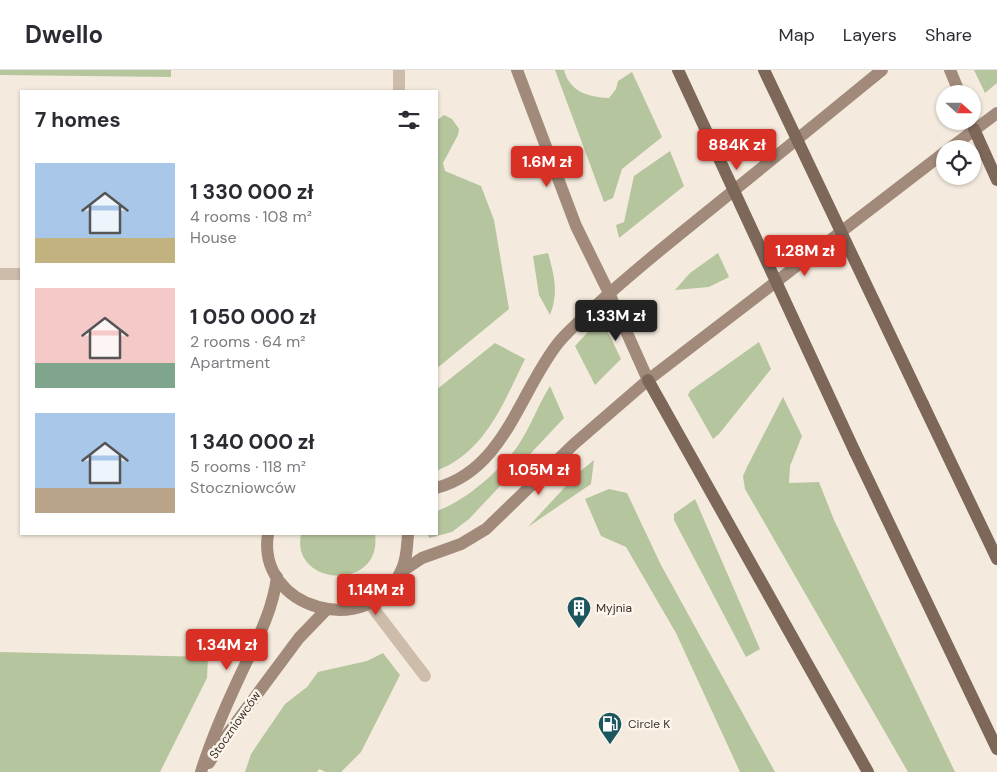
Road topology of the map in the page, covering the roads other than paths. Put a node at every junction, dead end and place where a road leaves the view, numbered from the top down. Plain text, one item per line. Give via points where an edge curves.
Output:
1 (400, 70) edge
2 (517, 70) edge
3 (678, 70) edge
4 (764, 70) edge
5 (882, 70) edge
6 (950, 70) edge
7 (956, 85) edge
8 (399, 90) edge
9 (997, 113) edge
10 (981, 121) edge
11 (968, 130) edge
12 (975, 130) edge
13 (958, 140) edge
14 (936, 159) edge
15 (997, 180) edge
16 (0, 274) edge
17 (20, 274) edge
18 (609, 292) junction
19 (648, 380) junction
20 (438, 487) edge
21 (268, 535) edge
22 (408, 535) edge
23 (997, 559) edge
24 (401, 572) junction
25 (277, 577) junction
26 (370, 604) junction
27 (326, 610) junction
28 (426, 676) dead end
29 (997, 749) edge
30 (202, 772) edge
31 (868, 772) edge

1 - 8 street
2 - 18 street via 576,226
3 - 29 main road, bridge
4 - 23 main road, bridge
5 - 18 street
6 - 7 street
9 - 10 street
11 - 13 street
12 - 15 main road
14 - 19 street
16 - 17 street
18 - 19 street
18 - 20 street via 560,340 543,362 522,406 501,438 463,476
19 - 24 street via 574,444 486,529 461,544 422,558
19 - 31 main road
21 - 25 street via 269,558
22 - 24 street
24 - 26 street via 388,590
25 - 27 street via 289,592 305,603
25 - 30 street, Stoczniowców via 267,620 222,714
26 - 27 street via 349,610
26 - 28 street
27 - 30 street, Stoczniowców via 299,638 222,740

